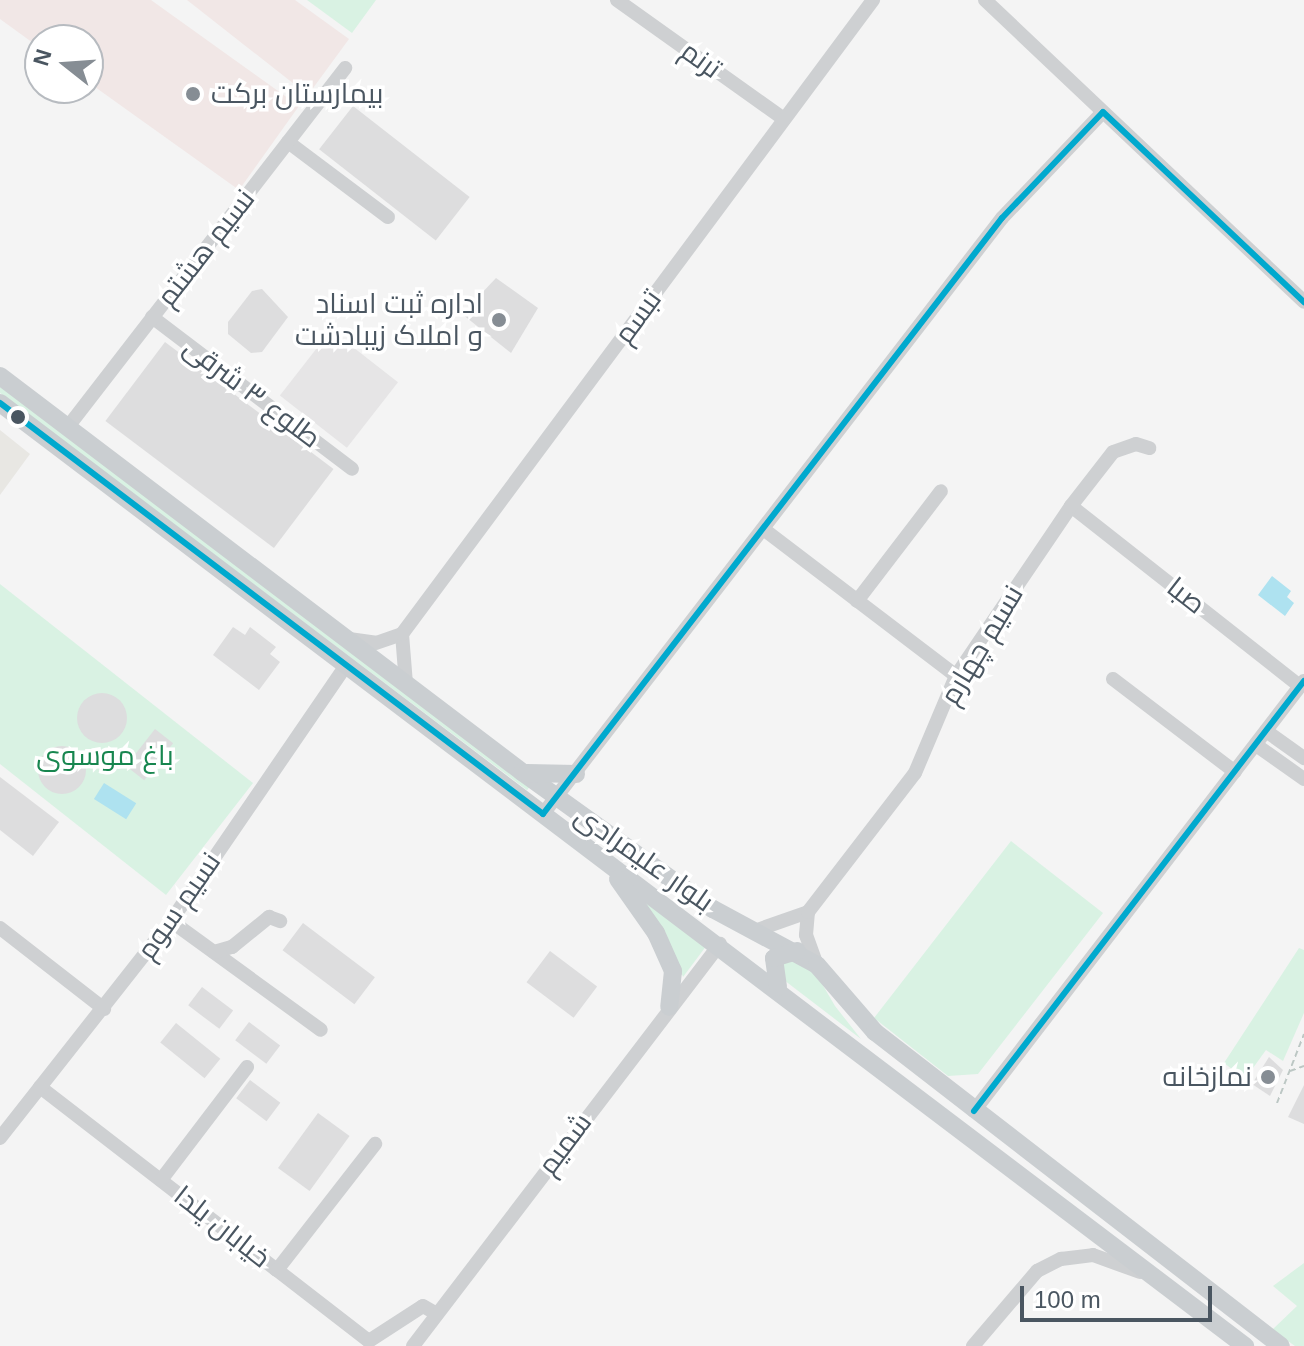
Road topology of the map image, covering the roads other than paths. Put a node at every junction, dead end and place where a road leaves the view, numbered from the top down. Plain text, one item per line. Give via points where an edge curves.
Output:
1 (617, 0) edge
2 (873, 0) edge
3 (985, 0) edge
4 (345, 68) dead end
5 (1103, 112) junction
6 (784, 119) junction
7 (288, 142) junction
8 (388, 217) dead end
9 (1304, 302) edge
10 (152, 317) junction
11 (0, 376) edge
12 (0, 403) edge
13 (67, 428) junction
14 (1149, 448) dead end
15 (352, 469) dead end
16 (941, 491) dead end
17 (1071, 506) junction
18 (766, 531) junction
19 (857, 601) junction
20 (402, 634) junction
21 (345, 638) junction
22 (346, 665) junction
23 (956, 676) junction
24 (1113, 679) dead end
25 (406, 684) junction
26 (1302, 684) edge
27 (1266, 731) junction
28 (1256, 745) junction
29 (1302, 752) edge
30 (522, 772) junction
31 (1235, 772) junction
32 (576, 774) junction
33 (1304, 779) edge
34 (557, 797) junction
35 (543, 814) junction
36 (598, 855) junction
37 (808, 912) junction
38 (171, 921) junction
39 (280, 921) dead end
40 (0, 928) edge
41 (760, 929) junction
42 (720, 944) junction
43 (797, 951) junction
44 (214, 952) junction
45 (817, 965) junction
46 (778, 987) junction
47 (669, 1007) junction
48 (104, 1009) junction
49 (321, 1030) dead end
50 (247, 1067) dead end
51 (40, 1087) junction
52 (974, 1111) junction
53 (0, 1138) edge
54 (375, 1144) dead end
55 (161, 1180) junction
56 (277, 1270) junction
57 (1151, 1276) junction
58 (437, 1314) junction
59 (413, 1346) edge
60 (973, 1346) edge
61 (1245, 1346) edge
62 (1281, 1346) edge

1 - 6 street, ترنم
2 - 6 street, تبسم
3 - 5 street
4 - 7 street, نسیم هشتم
5 - 9 street
5 - 18 street via 1002,218
6 - 20 street, تبسم
7 - 8 street
7 - 10 street, نسیم هشتم
10 - 13 street, نسیم هشتم
10 - 15 street, طلوع ۳ شرقی
11 - 13 main road, بلوار علیمرادی
12 - 22 main road, بلوار علیمرادی
13 - 21 main road, بلوار علیمرادی
14 - 17 street, نسیم چهارم via 1136,444 1113,452
16 - 19 street
17 - 23 street, نسیم چهارم
17 - 26 street, صبا
18 - 19 street
18 - 32 street
19 - 23 street
20 - 21 street via 376,643
20 - 25 street
21 - 25 main road, بلوار علیمرادی
22 - 35 main road, بلوار علیمرادی
22 - 38 street, نسیم سوم
23 - 37 street, نسیم چهارم via 915,773
24 - 31 street
25 - 30 main road, بلوار علیمرادی
26 - 27 street
27 - 28 street
27 - 29 street
28 - 31 street
28 - 33 street
30 - 32 main road
30 - 34 main road, بلوار علیمرادی
31 - 52 street
32 - 34 street
34 - 35 street
34 - 41 main road, بلوار علیمرادی via 713,909
35 - 36 main road, بلوار علیمرادی
36 - 42 main road, بلوار علیمرادی
36 - 47 main road via 656,933 673,971
37 - 41 street
37 - 45 street via 806,935
38 - 44 street
38 - 48 street, نسیم سوم
39 - 44 street via 269,917 232,947
40 - 48 street
41 - 43 main road, بلوار علیمرادی
42 - 46 main road, بلوار علیمرادی
42 - 47 street, شمیم
43 - 45 main road, بلوار علیمرادی
43 - 46 main road via 774,958
44 - 49 street
45 - 52 main road, بلوار علیمرادی via 875,1032
46 - 57 main road, بلوار علیمرادی
47 - 58 street, شمیم
48 - 51 street, نسیم سوم
50 - 55 street
51 - 53 street, نسیم سوم
51 - 55 street, خیابان یلدا
52 - 62 main road, بلوار علیمرادی
54 - 56 street, خیابان یلدا
55 - 56 street, خیابان یلدا
56 - 58 street via 369,1341 423,1306
57 - 60 street via 1093,1255 1061,1259 1037,1271
57 - 61 main road, بلوار علیمرادی
58 - 59 street, شمیم

